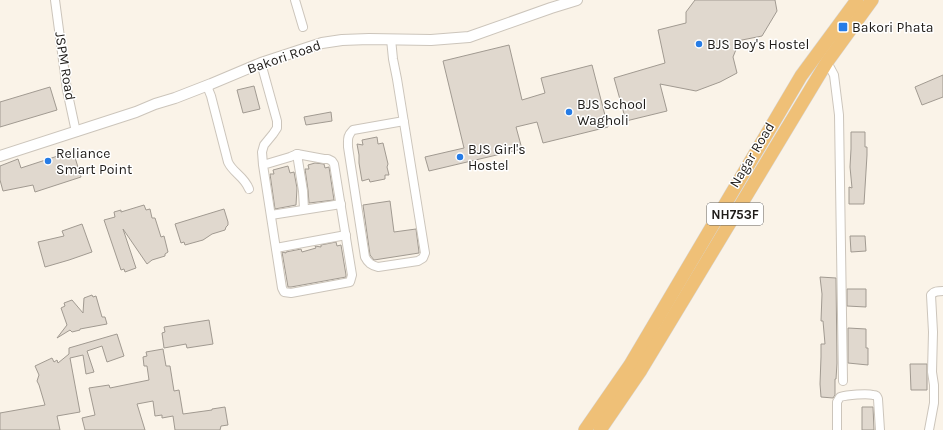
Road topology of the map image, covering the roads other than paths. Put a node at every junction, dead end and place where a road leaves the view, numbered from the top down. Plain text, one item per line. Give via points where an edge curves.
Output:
1 (55, 0) edge
2 (295, 0) edge
3 (577, 0) edge
4 (857, 0) edge
5 (872, 0) edge
6 (303, 27) dead end
7 (391, 39) junction
8 (827, 62) junction
9 (261, 63) junction
10 (207, 86) junction
11 (404, 121) junction
12 (76, 132) junction
13 (297, 154) junction
14 (0, 156) edge
15 (263, 165) junction
16 (249, 188) dead end
17 (341, 204) junction
18 (304, 209) junction
19 (271, 215) junction
20 (346, 235) junction
21 (276, 248) junction
22 (943, 291) edge
23 (843, 381) dead end
24 (585, 430) edge
25 (600, 430) edge
26 (837, 430) edge
27 (880, 430) edge
28 (929, 430) edge

1 - 12 street, JSPM Road via 67,90
2 - 6 street
3 - 7 street, Bakori Road via 469,37
4 - 24 highway, Nagar Road / NH753F via 801,76 630,364
5 - 8 highway, Nagar Road / NH753F
7 - 9 street, Bakori Road via 322,43
7 - 11 street
8 - 23 street via 834,75 839,114
8 - 25 highway, Nagar Road / NH753F via 641,370
9 - 10 street, Bakori Road
9 - 15 street via 277,121 277,128 264,144
10 - 12 street, Bakori Road
10 - 16 street via 230,167
11 - 11 street via 425,253 418,261 378,267 368,262 365,257 348,139 353,130
12 - 14 street, Bakori Road
13 - 15 street
13 - 17 street via 332,161
13 - 18 street
15 - 19 street
17 - 18 street
17 - 20 street
18 - 19 street
19 - 21 street
20 - 21 street
20 - 21 street via 352,275 350,282 346,284 284,292
22 - 28 street via 936,291 931,295 934,403
26 - 27 street via 837,402 840,397 868,394 873,394 878,399

